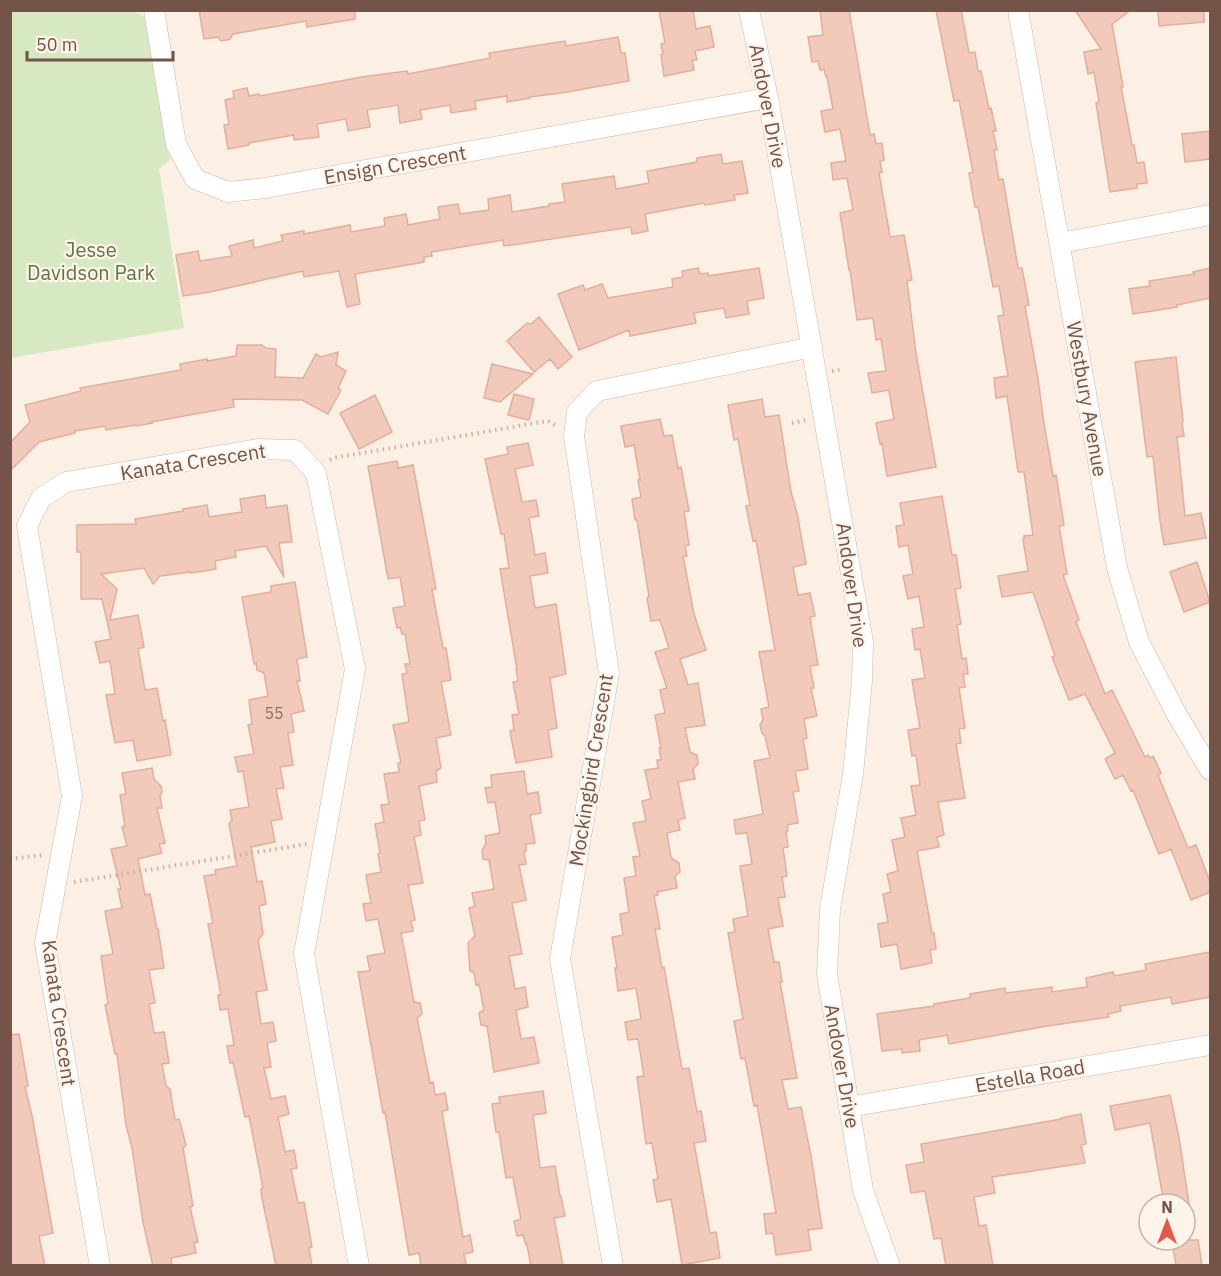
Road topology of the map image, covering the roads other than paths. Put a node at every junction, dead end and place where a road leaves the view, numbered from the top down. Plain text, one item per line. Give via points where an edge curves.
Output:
1 (154, 10) edge
2 (749, 10) edge
3 (1018, 10) edge
4 (768, 98) junction
5 (1210, 215) edge
6 (1060, 243) junction
7 (812, 347) junction
8 (1210, 770) edge
9 (1210, 1045) edge
10 (849, 1107) junction
11 (100, 1266) edge
12 (359, 1266) edge
13 (614, 1266) edge
14 (890, 1266) edge

1 - 4 street, Ensign Crescent via 176,144 195,179 228,192
2 - 4 street, Andover Drive
3 - 6 street, Westbury Avenue
4 - 7 street, Andover Drive
5 - 6 street
6 - 8 street, Westbury Avenue via 1120,579 1139,642
7 - 10 street, Andover Drive via 863,642 853,774 830,909 827,974
7 - 13 street, Mockingbird Crescent via 597,391 577,412 574,436 609,674 560,959
9 - 10 street, Estella Road
10 - 14 street, Andover Drive via 863,1190
11 - 12 street, Kanata Crescent via 45,943 72,796 27,526 41,498 66,482 258,448 296,450 316,473 355,669 304,954

